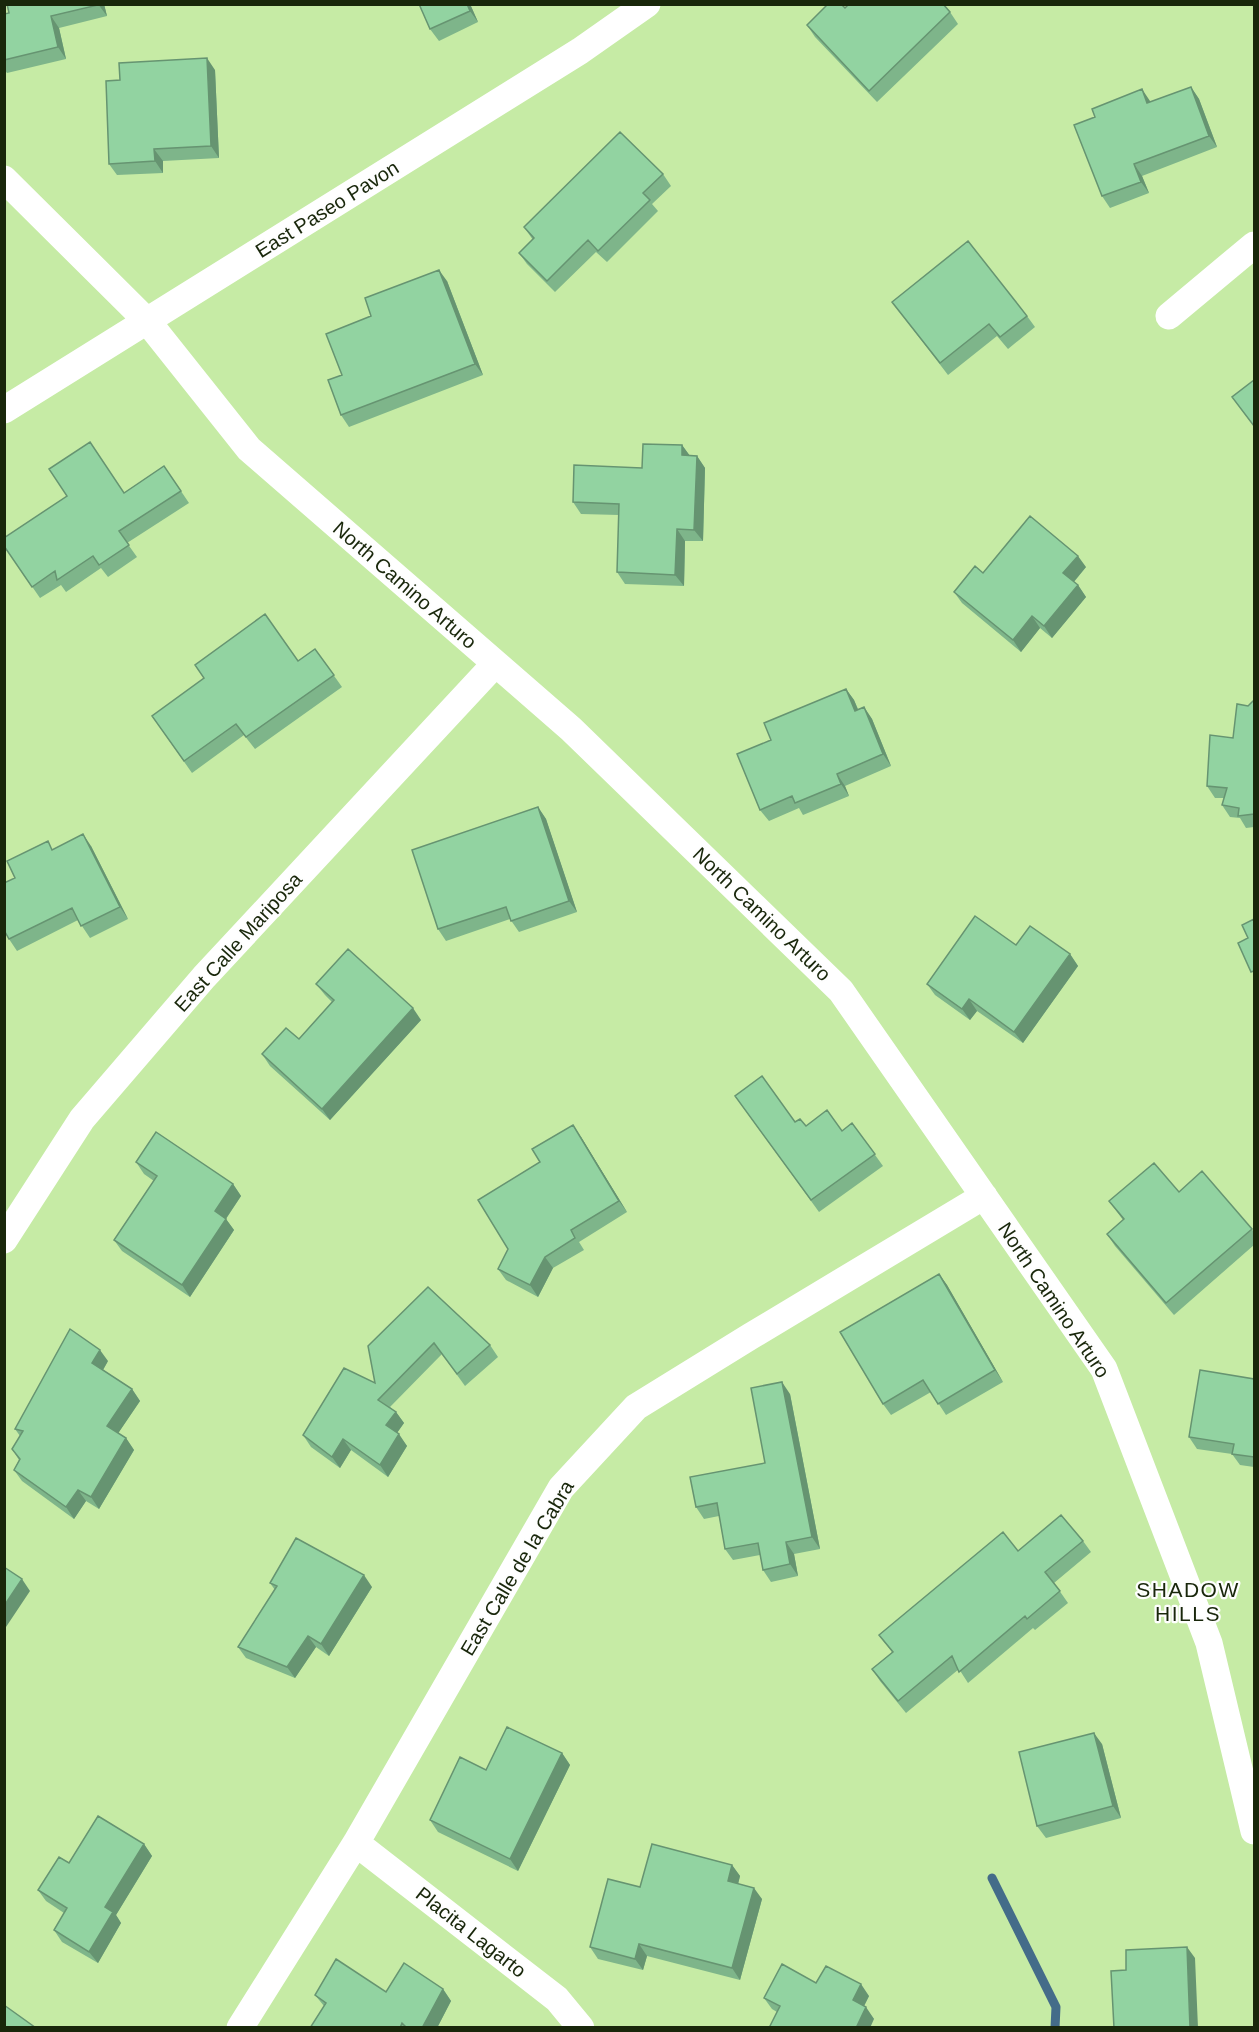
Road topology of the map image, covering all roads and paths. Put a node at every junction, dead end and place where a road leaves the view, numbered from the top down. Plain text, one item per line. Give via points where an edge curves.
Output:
1 (647, 4) edge
2 (4, 179) edge
3 (1254, 245) edge
4 (1169, 316) dead end
5 (148, 322) junction
6 (4, 410) edge
7 (495, 664) junction
8 (984, 1196) junction
9 (4, 1240) edge
10 (1254, 1831) edge
11 (356, 1843) junction
12 (240, 2028) edge
13 (581, 2028) edge

1 - 5 street, East Paseo Pavon via 580,51
2 - 5 street, North Camino Arturo
3 - 4 street
5 - 6 street, East Paseo Pavon
5 - 7 street, North Camino Arturo via 249,449
7 - 8 street, North Camino Arturo via 571,729 841,991
7 - 9 street, East Calle Mariposa via 204,977 82,1119
8 - 10 street, North Camino Arturo via 1104,1369 1209,1643
8 - 11 street, East Calle de la Cabra via 636,1407 561,1488
11 - 12 street, East Calle de la Cabra
11 - 13 street, Placita Lagarto via 557,1999

